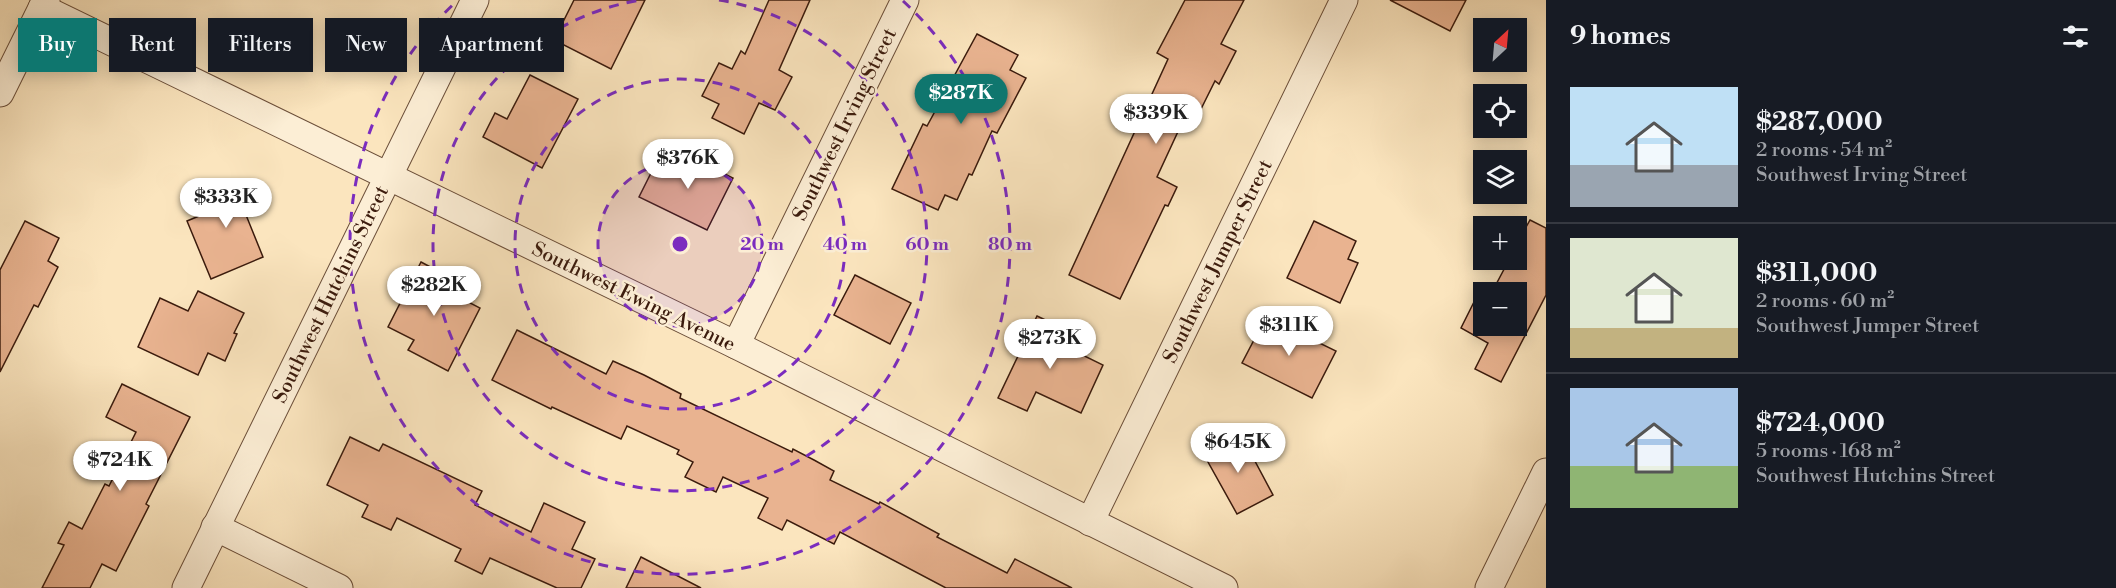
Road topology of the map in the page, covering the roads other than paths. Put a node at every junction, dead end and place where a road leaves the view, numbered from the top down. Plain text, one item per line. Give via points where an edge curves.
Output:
1 (475, 0) edge
2 (905, 0) edge
3 (1344, 0) edge
4 (44, 4) edge
5 (0, 93) edge
6 (389, 176) junction
7 (736, 345) junction
8 (1546, 472) edge
9 (1090, 522) junction
10 (215, 527) junction
11 (186, 588) edge
12 (339, 588) edge
13 (1224, 588) edge
14 (1489, 588) edge

1 - 6 street, Southwest Hutchins Street
2 - 7 street, Southwest Irving Street
3 - 9 street, Southwest Jumper Street
4 - 5 street
4 - 6 street, Southwest Ewing Avenue
6 - 7 street, Southwest Ewing Avenue
6 - 10 street, Southwest Hutchins Street
7 - 9 street, Southwest Ewing Avenue
8 - 14 street
9 - 13 street, Southwest Ewing Avenue
10 - 11 street, Southwest Hutchins Street
10 - 12 street

